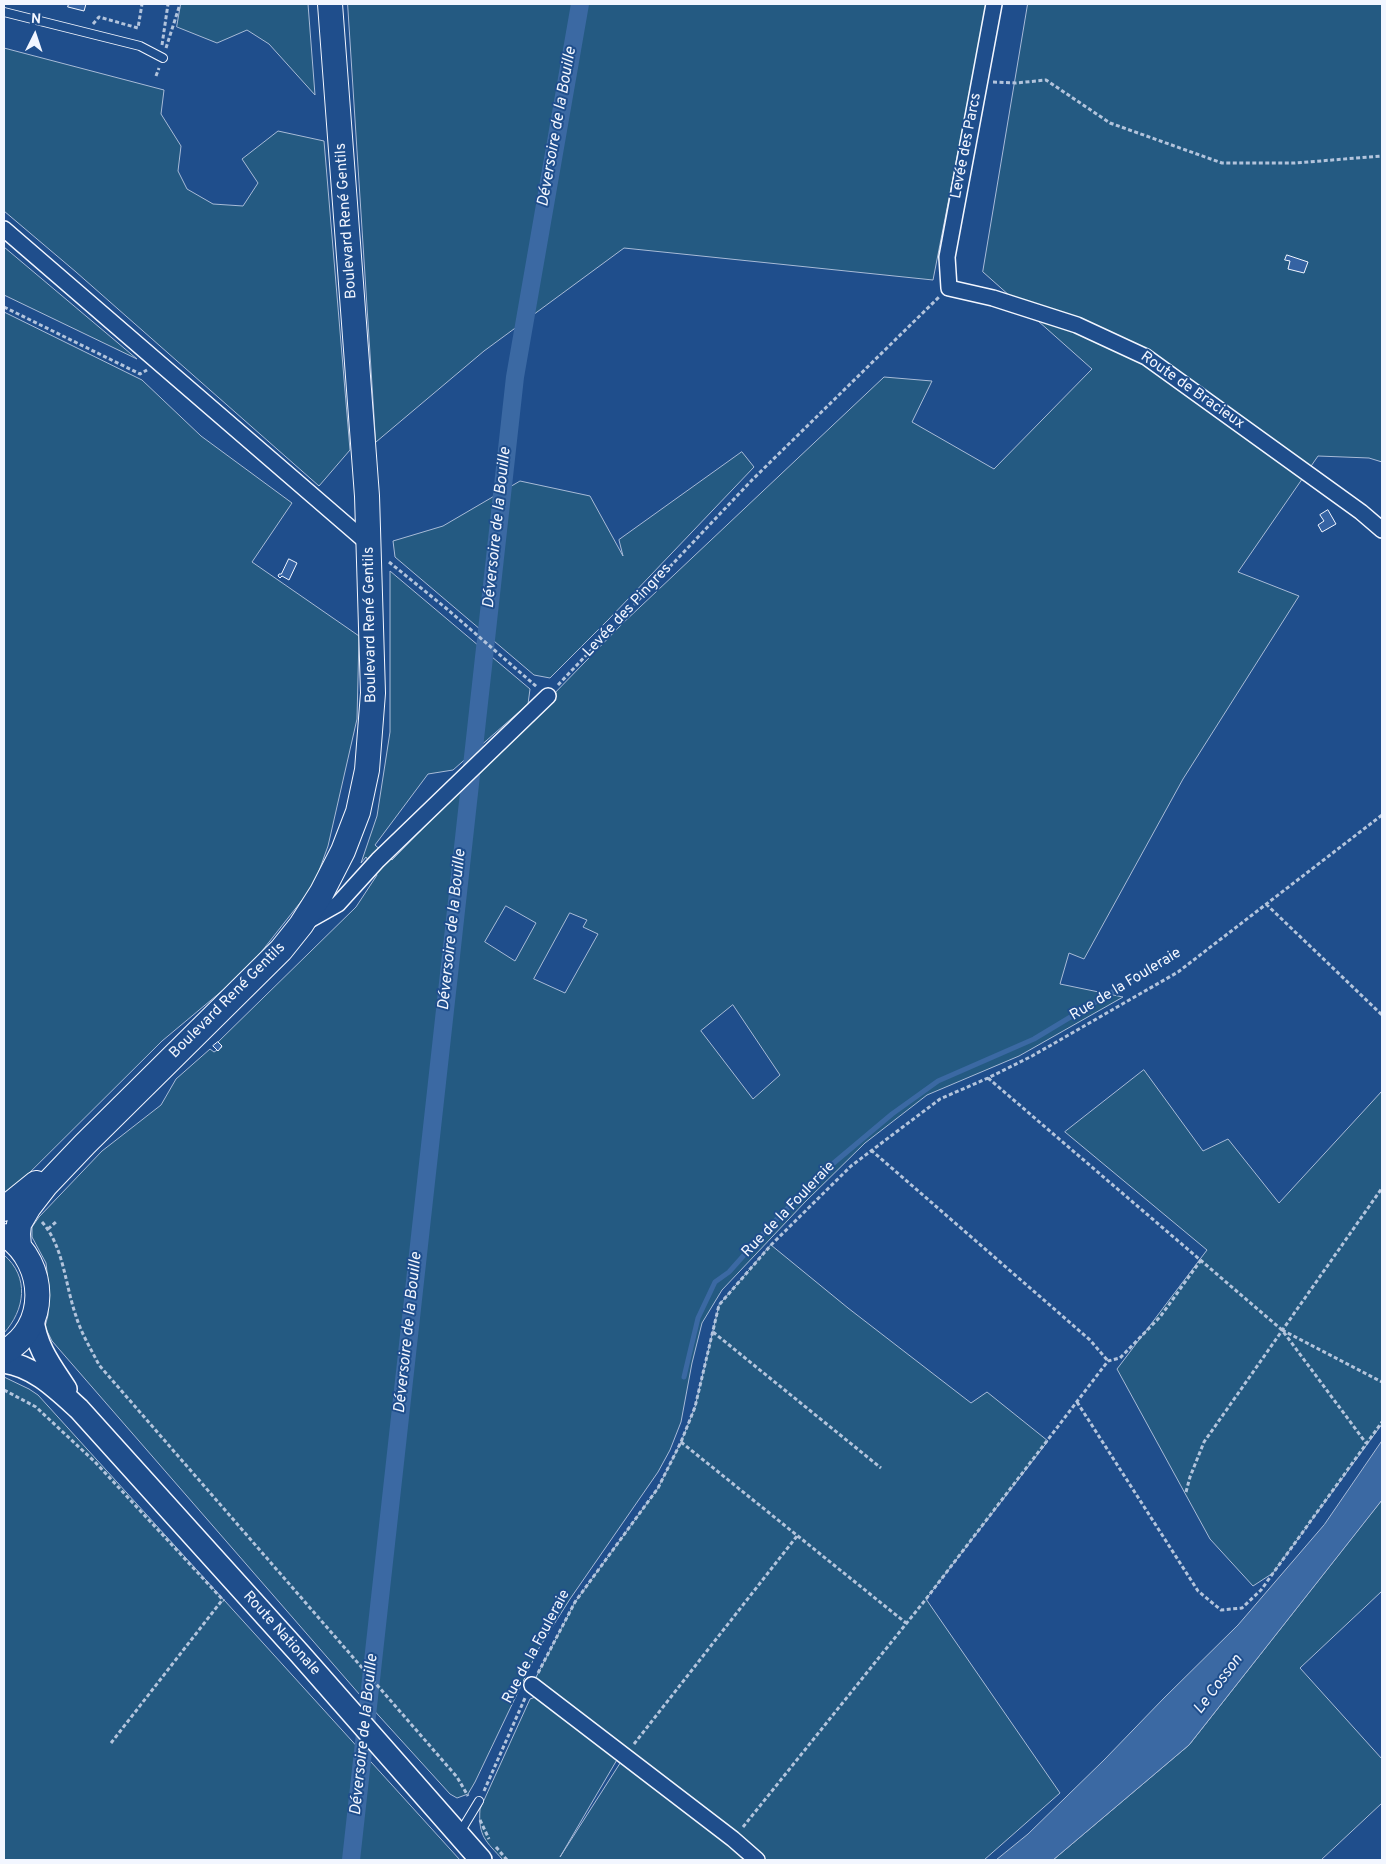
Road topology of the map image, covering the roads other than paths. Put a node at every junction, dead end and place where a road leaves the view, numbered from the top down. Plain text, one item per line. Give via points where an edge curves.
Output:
1 (330, 4) edge
2 (994, 4) edge
3 (4, 12) edge
4 (163, 58) road end
5 (4, 229) edge
6 (949, 288) joint
7 (1382, 530) edge
8 (370, 545) junction
9 (548, 696) road end
10 (301, 926) junction
11 (84, 1144) junction
12 (4, 1209) edge
13 (11, 1240) edge
14 (33, 1319) junction
15 (4, 1352) edge
16 (4, 1362) edge
17 (79, 1408) junction
18 (532, 1685) road end
19 (479, 1800) road end
20 (458, 1836) junction
21 (481, 1860) edge
22 (757, 1860) edge

1 - 8 main road, Boulevard René Gentils
2 - 6 street, Levée des Parcs via 946,256
3 - 4 lane via 140,46
5 - 8 street
6 - 7 street, Route de Bracieux via 993,298 1077,325 1146,357
8 - 10 main road, Boulevard René Gentils via 373,694 368,770 358,812 343,851
9 - 10 street via 378,860 338,904
10 - 11 main road, Boulevard René Gentils via 281,950
11 - 12 main road, Boulevard René Gentils
11 - 13 main road, Boulevard René Gentils via 29,1207 19,1224 18,1234
13 - 14 main road via 30,1262 37,1280 38,1300
14 - 15 main road via 20,1339
14 - 17 main road, Route Nationale via 38,1345
16 - 17 main road, Route Nationale via 15,1363 34,1372
17 - 20 main road, Route Nationale via 229,1591
18 - 22 street
19 - 20 lane
20 - 21 main road, Route Nationale

